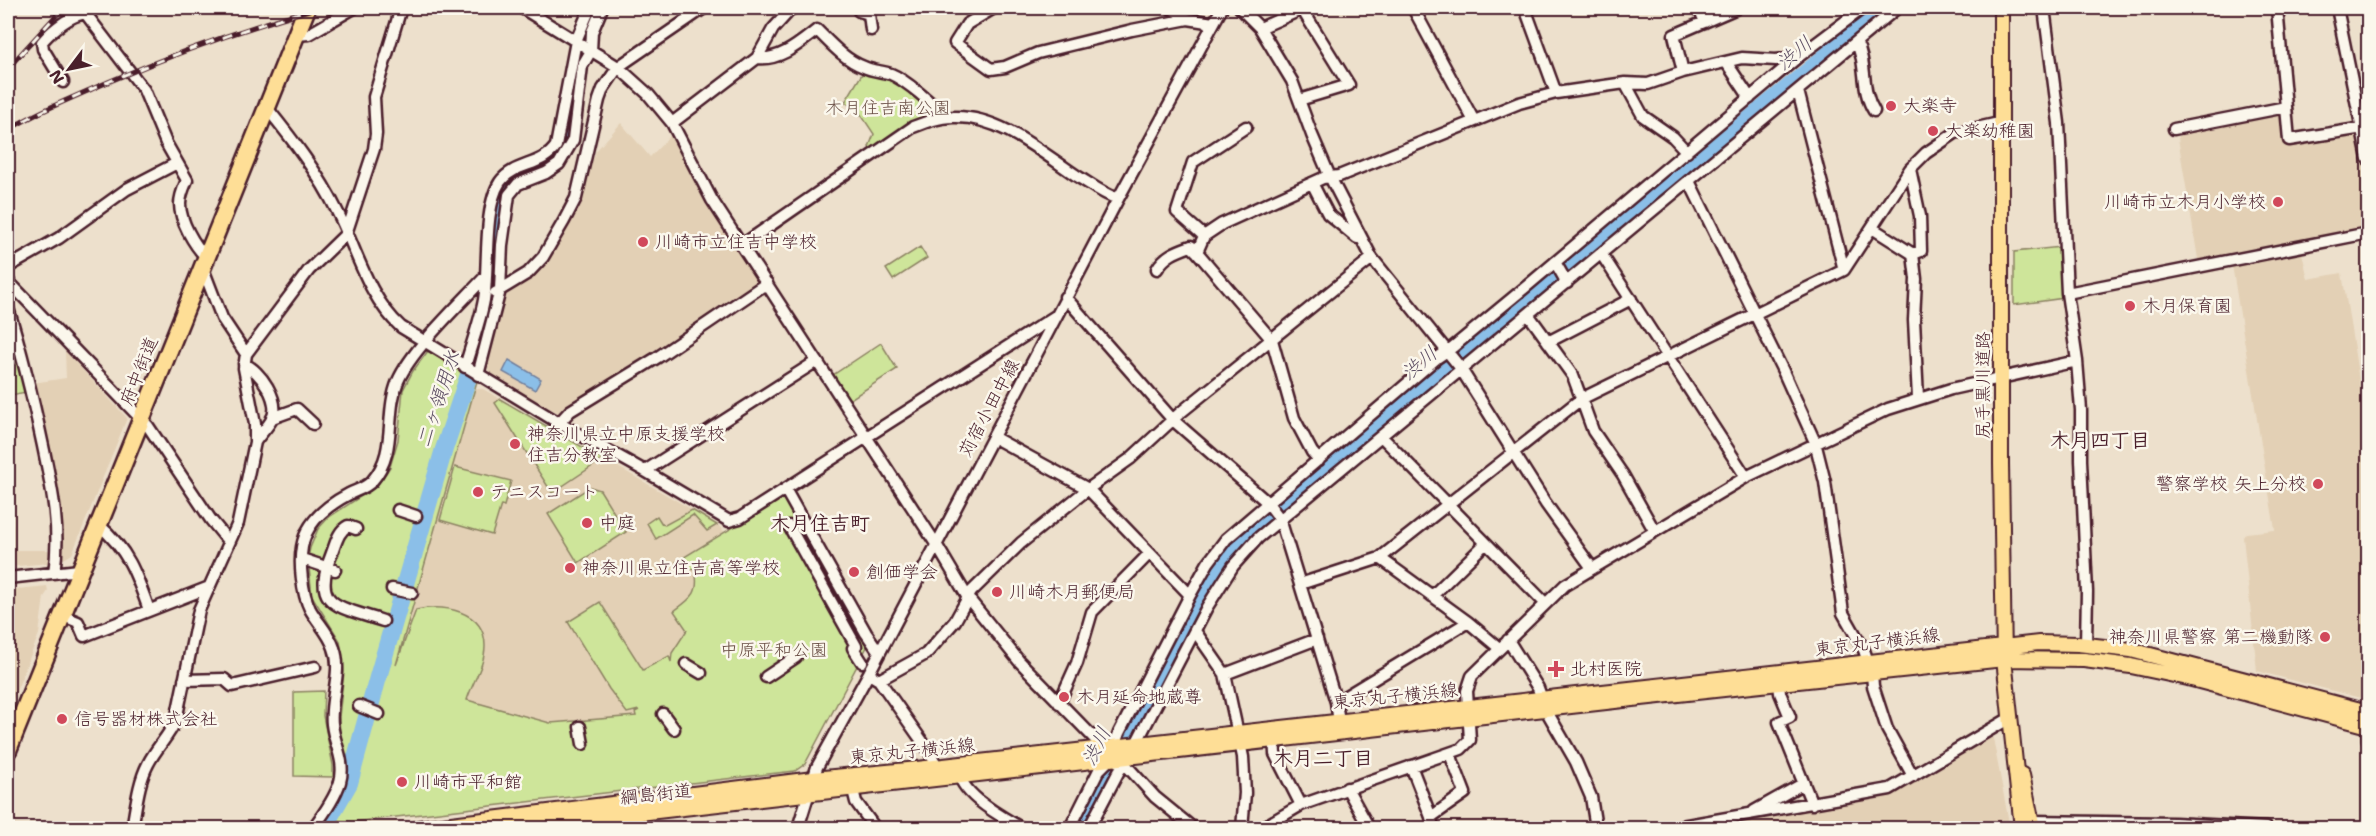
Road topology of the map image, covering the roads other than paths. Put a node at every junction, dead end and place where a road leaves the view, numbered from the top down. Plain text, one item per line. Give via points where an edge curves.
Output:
1 (307, 8) edge
2 (354, 8) edge
3 (401, 8) edge
4 (522, 8) edge
5 (590, 8) edge
6 (602, 8) edge
7 (704, 8) edge
8 (792, 8) edge
9 (858, 8) edge
10 (994, 8) edge
11 (1171, 8) edge
12 (1222, 8) edge
13 (1240, 8) edge
14 (1304, 8) edge
15 (1413, 8) edge
16 (1525, 8) edge
17 (1699, 8) edge
18 (1737, 8) edge
19 (1863, 8) edge
20 (1897, 8) edge
21 (2001, 8) edge
22 (2044, 8) edge
23 (2277, 8) edge
24 (2337, 8) edge
25 (91, 11) edge
26 (1188, 19) junction
27 (1213, 22) junction
28 (1705, 22) junction
29 (1260, 28) junction
30 (871, 30) dead end
31 (296, 35) junction
32 (576, 41) junction
33 (1857, 42) junction
34 (591, 51) junction
35 (1798, 57) junction
36 (757, 58) junction
37 (1726, 62) junction
38 (618, 67) junction
39 (1683, 72) junction
40 (63, 82) dead end
41 (1626, 83) junction
42 (1798, 91) junction
43 (1556, 93) junction
44 (1750, 98) junction
45 (1299, 100) junction
46 (2286, 107) junction
47 (267, 108) junction
48 (1874, 111) dead end
49 (945, 117) junction
50 (1474, 121) junction
51 (672, 123) junction
52 (1999, 123) junction
53 (1246, 127) dead end
54 (2362, 128) junction
55 (2174, 129) dead end
56 (1687, 152) junction
57 (2368, 159) edge
58 (177, 163) junction
59 (1910, 169) junction
60 (1330, 177) junction
61 (1689, 181) junction
62 (1312, 183) junction
63 (1118, 199) junction
64 (1872, 228) junction
65 (2368, 232) edge
66 (346, 234) junction
67 (1204, 236) junction
68 (1361, 238) junction
69 (742, 245) junction
70 (1197, 252) junction
71 (1913, 254) junction
72 (1602, 255) junction
73 (1372, 258) junction
74 (204, 261) junction
75 (1556, 264) junction
76 (8, 267) edge
77 (1157, 269) dead end
78 (1844, 270) junction
79 (485, 277) junction
80 (1566, 280) junction
81 (8, 281) edge
82 (767, 283) junction
83 (500, 290) junction
84 (2067, 293) junction
85 (1065, 297) junction
86 (1631, 299) junction
87 (484, 301) junction
88 (8, 308) edge
89 (1528, 314) junction
90 (1057, 315) junction
91 (1755, 315) junction
92 (1272, 340) junction
93 (426, 342) junction
94 (1548, 342) junction
95 (1448, 353) junction
96 (1668, 357) junction
97 (245, 359) junction
98 (817, 361) junction
99 (2077, 361) junction
100 (1460, 368) junction
101 (471, 371) junction
102 (2001, 376) junction
103 (1918, 398) junction
104 (1581, 399) junction
105 (140, 418) junction
106 (272, 418) junction
107 (1173, 420) junction
108 (559, 423) junction
109 (313, 424) dead end
110 (866, 436) junction
111 (1382, 436) junction
112 (993, 437) junction
113 (255, 442) junction
114 (1815, 442) junction
115 (1514, 454) junction
116 (1319, 460) junction
117 (645, 471) junction
118 (1746, 477) junction
119 (785, 489) junction
120 (1088, 489) junction
121 (1268, 503) junction
122 (1447, 505) junction
123 (398, 510) dead end
124 (416, 516) dead end
125 (1280, 519) junction
126 (98, 524) junction
127 (789, 526) dead end
128 (356, 529) dead end
129 (1654, 530) junction
130 (229, 542) junction
131 (1486, 543) junction
132 (936, 544) junction
133 (1149, 554) junction
134 (302, 558) junction
135 (1380, 558) junction
136 (330, 568) junction
137 (1592, 568) junction
138 (79, 570) junction
139 (54, 573) junction
140 (8, 578) edge
141 (1300, 584) junction
142 (207, 588) junction
143 (392, 589) dead end
144 (412, 593) dead end
145 (1190, 595) junction
146 (1432, 596) junction
147 (968, 598) junction
148 (1545, 603) junction
149 (148, 610) junction
150 (61, 615) junction
151 (383, 621) dead end
152 (1468, 622) junction
153 (1175, 624) junction
154 (1194, 632) junction
155 (1317, 639) junction
156 (1508, 640) junction
157 (2086, 644) junction
158 (1499, 648) junction
159 (879, 652) junction
160 (2004, 653) junction
161 (796, 657) dead end
162 (862, 662) dead end
163 (686, 664) dead end
164 (315, 667) dead end
165 (1870, 668) junction
166 (701, 673) dead end
167 (869, 673) junction
168 (1225, 674) junction
169 (766, 677) dead end
170 (184, 680) junction
171 (879, 680) junction
172 (1779, 684) junction
173 (1336, 702) junction
174 (1059, 703) junction
175 (1544, 704) junction
176 (359, 706) dead end
177 (1469, 712) junction
178 (2368, 712) edge
179 (379, 714) dead end
180 (663, 714) dead end
181 (2010, 718) junction
182 (2368, 726) edge
183 (580, 727) dead end
184 (1340, 727) junction
185 (674, 729) dead end
186 (1274, 735) junction
187 (1240, 739) junction
188 (2368, 740) edge
189 (583, 744) dead end
190 (1136, 744) junction
191 (1108, 747) junction
192 (8, 750) edge
193 (1450, 754) junction
194 (1109, 760) junction
195 (1126, 761) junction
196 (937, 766) junction
197 (1411, 766) junction
198 (958, 771) junction
199 (1913, 776) junction
200 (813, 779) junction
201 (851, 783) junction
202 (1804, 783) junction
203 (1347, 788) junction
204 (808, 794) junction
205 (1812, 804) junction
206 (1301, 805) junction
207 (1745, 816) junction
208 (1431, 817) junction
209 (2029, 826) edge
210 (132, 828) edge
211 (313, 828) edge
212 (419, 828) edge
213 (509, 828) edge
214 (798, 828) edge
215 (875, 828) edge
216 (1021, 828) edge
217 (1070, 828) edge
218 (1089, 828) edge
219 (1193, 828) edge
220 (1242, 828) edge
221 (1263, 828) edge
222 (1369, 828) edge
223 (1433, 828) edge
224 (1596, 828) edge
225 (1670, 828) edge
226 (2266, 828) edge

1 - 31 highway, 府中街道
2 - 31 street via 309,34
3 - 66 street via 374,97 374,149
4 - 32 street
5 - 32 street
6 - 34 street via 592,32
7 - 38 street
8 - 36 street via 773,29
9 - 30 street via 869,14
10 - 26 street via 967,24 955,43 992,69 1089,39
11 - 26 street
12 - 27 street, 苅宿小田中線
13 - 29 street
14 - 29 street
14 - 45 street via 1349,84
15 - 50 street
16 - 43 street
17 - 28 street
18 - 28 street
19 - 35 street
20 - 33 street
21 - 52 main road, 尻手黒川道路
22 - 84 street via 2059,123
23 - 46 street
24 - 54 street
25 - 40 street via 76,16 42,42
25 - 58 street via 144,90
26 - 27 street
27 - 63 street, 苅宿小田中線
28 - 39 street via 1674,35
29 - 45 street
31 - 47 highway, 府中街道
32 - 34 street
32 - 79 street via 556,146 544,159 507,173 498,184 491,208
33 - 42 street
33 - 48 street via 1862,53 1864,84
34 - 38 street
34 - 83 street via 582,66 569,148 552,170 518,184 509,195
35 - 37 street
35 - 44 street
36 - 49 street via 783,54 817,30 848,58 863,67 893,75
36 - 51 street
37 - 39 street
37 - 44 street
38 - 51 street
38 - 83 street via 598,100 576,198 564,221 543,257 528,273
39 - 41 street via 1648,84
41 - 43 street
41 - 56 street via 1643,116
42 - 61 street
42 - 78 street
43 - 50 street
44 - 56 street
45 - 60 street
46 - 54 street via 2289,140
46 - 55 street
47 - 66 street via 320,180
47 - 74 highway, 府中街道
49 - 63 street via 994,124
49 - 69 street via 913,127
50 - 60 street
51 - 69 street via 712,200
52 - 59 street via 1955,133
52 - 102 main road, 尻手黒川道路
53 - 67 street via 1193,162 1177,212
54 - 57 street
56 - 75 street
58 - 74 street via 187,180 180,205
58 - 76 street via 127,189 59,238
59 - 64 street
59 - 71 street via 1920,216 1921,250
60 - 62 street
60 - 68 street
61 - 72 street
61 - 91 street
62 - 67 street
62 - 68 street via 1328,214
63 - 85 street, 苅宿小田中線
64 - 71 street
64 - 78 street
65 - 84 street
66 - 93 street via 385,309 401,327
66 - 97 street via 309,270
67 - 70 street
68 - 73 street
69 - 82 street
70 - 77 street via 1191,246 1177,250
70 - 92 street
71 - 103 street
72 - 80 street
72 - 86 street
73 - 92 street
73 - 95 street
74 - 97 street via 222,318
74 - 105 highway, 府中街道
75 - 80 street
75 - 95 street
78 - 91 street
79 - 87 street
79 - 93 street
80 - 89 street
81 - 105 street
82 - 98 street
82 - 108 street via 570,411
83 - 87 street
83 - 101 street
84 - 99 street
85 - 90 street, 苅宿小田中線
85 - 107 street
86 - 94 street
86 - 96 street
87 - 101 street
88 - 139 street via 54,497 58,537
89 - 94 street
89 - 100 street
90 - 110 street
90 - 112 street, 苅宿小田中線
91 - 96 street
91 - 114 street
92 - 107 street
92 - 116 street via 1294,418
93 - 101 street
93 - 134 street via 398,381 389,446 379,471 371,482 316,518 303,544
94 - 104 street via 1573,376
95 - 100 street
95 - 116 street via 1390,397
96 - 104 street
96 - 118 street
97 - 106 street via 271,394
97 - 113 street
98 - 110 street
98 - 117 street
99 - 102 street
99 - 157 street
100 - 111 street
100 - 115 street
101 - 108 street
102 - 103 street
102 - 160 main road, 尻手黒川道路
103 - 114 street
104 - 115 street
104 - 129 street via 1593,431
105 - 126 highway, 府中街道
105 - 130 street
106 - 109 street via 297,409
106 - 113 street
107 - 120 street via 1130,459
107 - 121 street
108 - 117 street
110 - 119 street
110 - 132 street
111 - 122 street
111 - 125 street
112 - 120 street
112 - 132 street, 苅宿小田中線
113 - 130 street via 238,523
114 - 118 street
114 - 165 street via 1825,482 1843,613
115 - 122 street
115 - 137 street
116 - 121 street
117 - 119 street via 729,521 764,508
118 - 129 street
119 - 159 street
120 - 133 street
120 - 147 street via 1021,543
121 - 125 street
121 - 145 street via 1226,539
122 - 131 street
122 - 135 street
123 - 124 street
125 - 141 street
125 - 154 street via 1233,566
126 - 138 highway, 府中街道
126 - 149 street via 117,541 137,575
127 - 162 street
128 - 136 street via 348,526 342,530
129 - 137 street
130 - 142 street
131 - 146 street
131 - 148 street
132 - 147 street
132 - 159 street, 苅宿小田中線
133 - 145 street
133 - 174 street via 1092,612 1077,663
134 - 136 street
134 - 211 street via 307,601 336,654 332,725 342,763 341,781
135 - 141 street
135 - 146 street
136 - 151 street via 323,579 324,591 333,603
137 - 148 street
138 - 139 street
138 - 150 highway, 府中街道
139 - 140 street
141 - 155 street
142 - 149 street
142 - 170 street
143 - 144 street
145 - 153 street
146 - 152 street
147 - 171 street via 955,621 926,654
147 - 174 street
148 - 156 street
149 - 150 street via 84,636 78,622
150 - 192 highway, 府中街道
152 - 158 street
152 - 173 street
153 - 154 street
153 - 191 street
154 - 168 street
154 - 190 street
155 - 168 street
155 - 173 street
156 - 158 street
156 - 175 street
157 - 160 main road, 東京丸子横浜線 via 2051,642
157 - 178 main road, 東京丸子横浜線 via 2147,654
158 - 177 street via 1472,676 1467,691
159 - 167 street, 苅宿小田中線
160 - 165 main road, 東京丸子横浜線
160 - 181 main road, 尻手黒川道路
160 - 182 main road, 東京丸子横浜線 via 2131,666
161 - 169 street
163 - 166 street
164 - 170 street via 232,686 224,679
165 - 172 main road, 東京丸子横浜線
165 - 175 main road, 東京丸子横浜線
165 - 199 street via 1887,729
167 - 171 street
167 - 200 street, 苅宿小田中線
168 - 187 street
170 - 210 street via 176,720 145,771
171 - 196 street
172 - 175 main road, 東京丸子横浜線
172 - 202 street via 1790,717 1779,722
173 - 184 street
174 - 191 street
175 - 177 main road, 東京丸子横浜線
175 - 224 street via 1587,787
176 - 179 street
177 - 184 main road, 東京丸子横浜線
177 - 193 street via 1470,740
180 - 185 street
181 - 199 street
181 - 209 main road, 尻手黒川道路 via 2016,780
182 - 188 street
183 - 189 street
184 - 186 main road, 東京丸子横浜線
186 - 187 main road, 東京丸子横浜線
186 - 206 street via 1275,754
187 - 190 main road, 東京丸子横浜線
187 - 195 main road, 東京丸子横浜線
187 - 220 street via 1245,794
190 - 191 main road, 東京丸子横浜線
190 - 195 street
191 - 194 street
191 - 198 main road, 東京丸子横浜線
193 - 197 street
193 - 208 street via 1466,792
194 - 195 main road, 東京丸子横浜線
194 - 198 main road, 東京丸子横浜線
194 - 217 street
195 - 218 street
195 - 219 street via 1155,797
196 - 198 main road, 東京丸子横浜線
196 - 201 main road, 東京丸子横浜線
197 - 203 street
197 - 208 street
198 - 201 main road, 東京丸子横浜線
198 - 216 street via 966,789
199 - 205 street via 1890,789
200 - 201 main road, 東京丸子横浜線
200 - 204 street, 苅宿小田中線
200 - 212 main road, 東京丸子横浜線
201 - 204 main road, 東京丸子横浜線
201 - 215 street via 856,802
202 - 205 street
202 - 207 street
203 - 206 street
203 - 222 street
204 - 213 main road, 綱島街道
204 - 214 street, 苅宿小田中線
205 - 207 street
206 - 221 street
207 - 225 street
208 - 223 street
209 - 226 street via 2174,823

